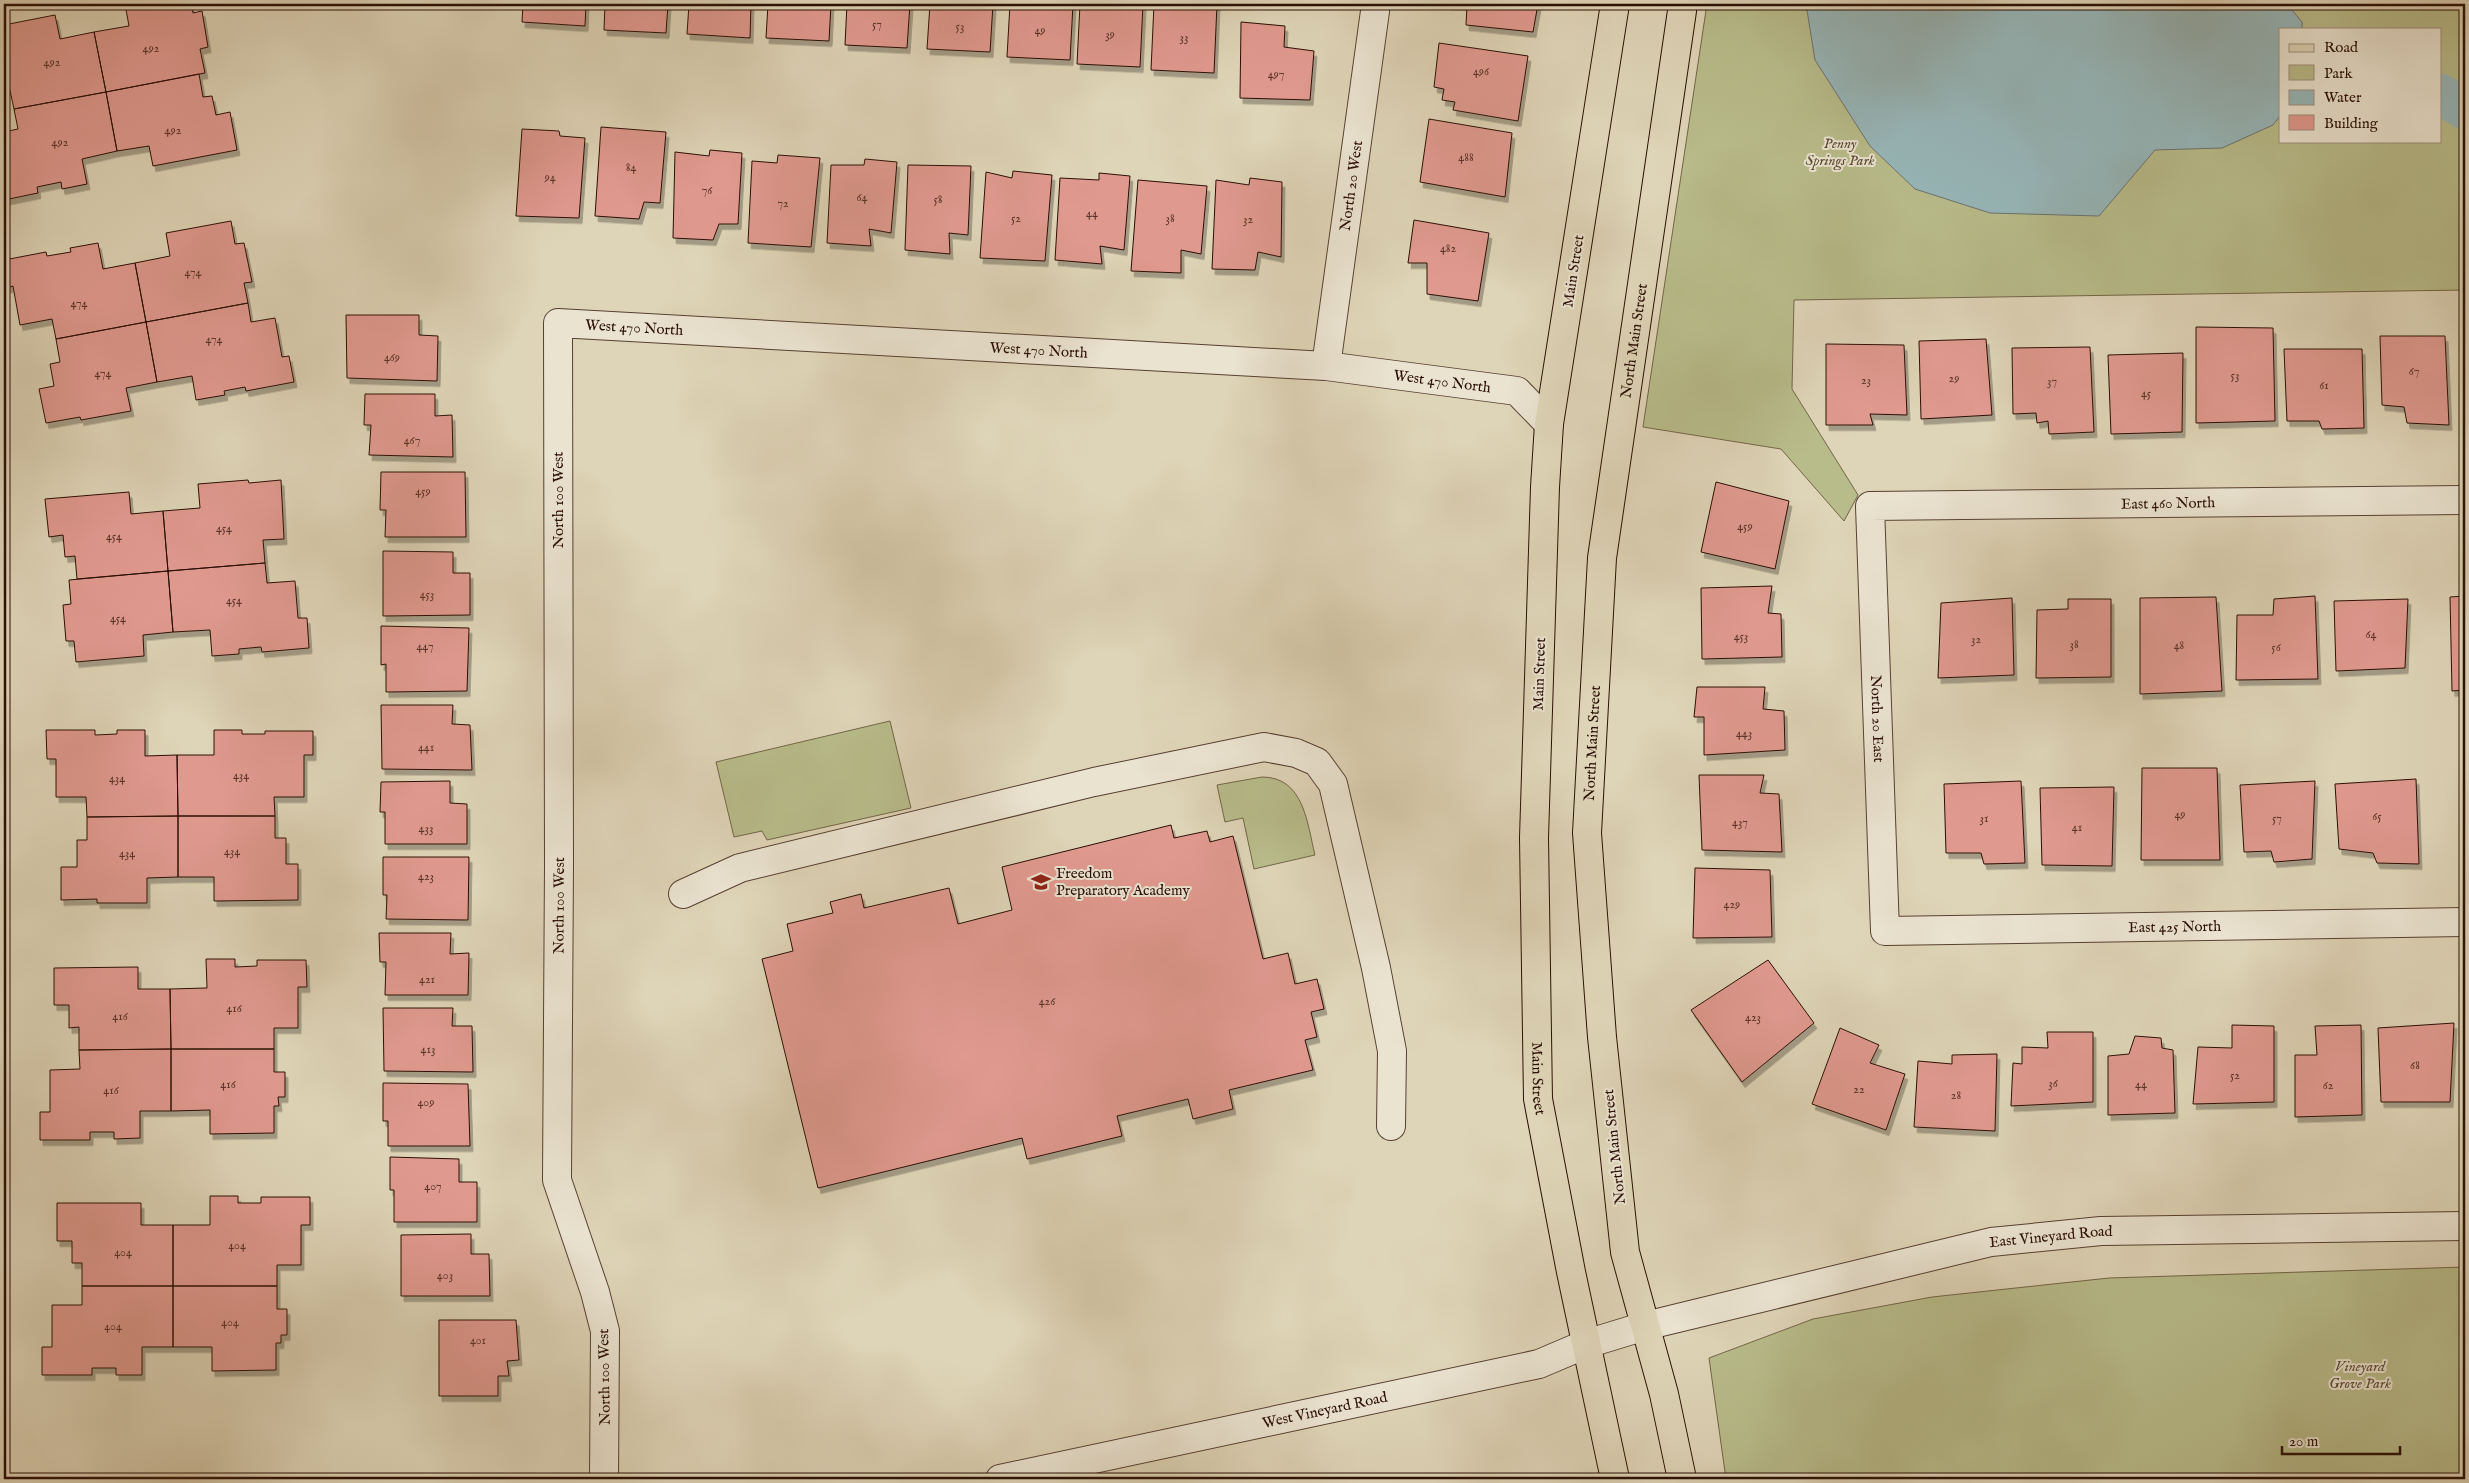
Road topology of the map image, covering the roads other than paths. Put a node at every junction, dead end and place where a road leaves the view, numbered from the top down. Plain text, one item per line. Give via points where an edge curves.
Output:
1 (1376, 4) edge
2 (1615, 4) edge
3 (1683, 4) edge
4 (558, 323) joint
5 (1326, 366) junction
6 (1549, 424) junction
7 (2465, 500) edge
8 (1870, 506) joint
9 (683, 894) dead end
10 (2465, 922) edge
11 (1885, 931) joint
12 (1391, 1126) dead end
13 (2465, 1226) edge
14 (1645, 1326) junction
15 (1586, 1344) junction
16 (604, 1479) edge
17 (1000, 1479) edge
18 (1615, 1479) edge
19 (1682, 1479) edge

1 - 5 street, North 20 West
2 - 6 main road, Main Street
3 - 14 main road, North Main Street via 1602,558 1587,832 1602,1037 1625,1252
4 - 5 street, West 470 North
4 - 16 street, North 100 West via 560,865 557,1180 605,1331
5 - 6 street, West 470 North via 1517,391
6 - 15 main road, Main Street via 1534,838 1538,1099
7 - 8 street, East 460 North
8 - 11 street, North 20 East
9 - 12 street via 740,868 1094,782 1264,747 1296,753 1317,762 1333,784 1392,1051
10 - 11 street, East 425 North
13 - 14 street, East Vineyard Road via 2101,1231 1991,1242
14 - 15 street, West Vineyard Road
14 - 19 main road, North Main Street
15 - 17 street, West Vineyard Road via 1539,1364
15 - 18 main road

